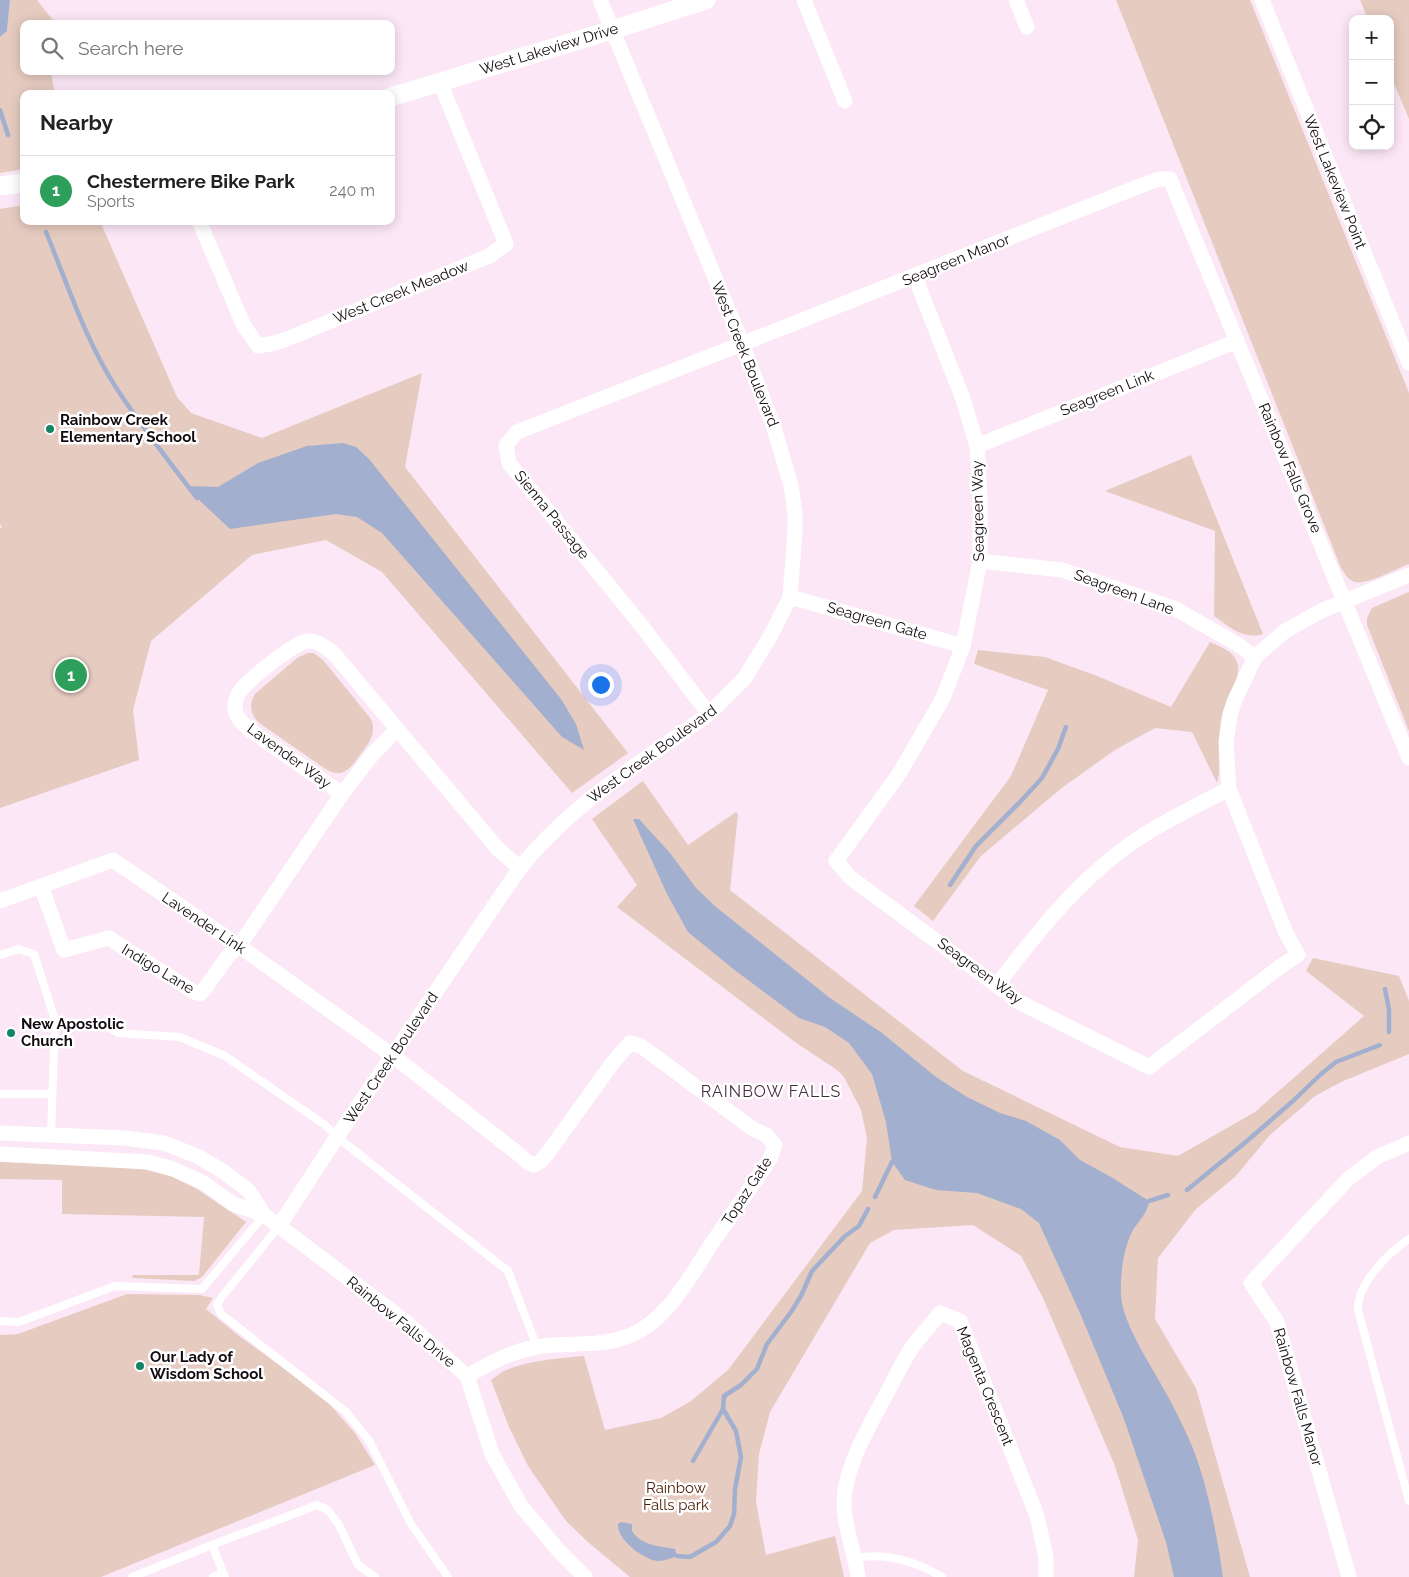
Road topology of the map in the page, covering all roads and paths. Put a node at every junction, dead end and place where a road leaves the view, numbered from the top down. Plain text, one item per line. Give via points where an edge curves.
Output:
1 (600, 0) edge
2 (706, 0) edge
3 (804, 0) edge
4 (1016, 0) edge
5 (1262, 0) edge
6 (1027, 27) dead end
7 (612, 30) junction
8 (440, 82) junction
9 (395, 96) edge
10 (845, 101) dead end
11 (1170, 179) joint
12 (20, 183) edge
13 (0, 186) edge
14 (201, 225) edge
15 (915, 277) junction
16 (1237, 341) junction
17 (742, 343) junction
18 (1409, 363) edge
19 (977, 446) junction
20 (980, 561) junction
21 (1409, 575) edge
22 (790, 597) junction
23 (1345, 600) junction
24 (963, 646) junction
25 (1255, 657) junction
26 (709, 714) junction
27 (396, 730) junction
28 (1409, 758) edge
29 (1228, 789) junction
30 (342, 794) junction
31 (520, 868) junction
32 (41, 886) junction
33 (0, 901) edge
34 (239, 946) junction
35 (0, 955) edge
36 (996, 984) junction
37 (103, 1024) dead end
38 (392, 1055) junction
39 (0, 1094) edge
40 (52, 1094) junction
41 (0, 1133) edge
42 (51, 1135) junction
43 (337, 1137) junction
44 (1409, 1143) edge
45 (0, 1154) edge
46 (264, 1215) junction
47 (279, 1226) junction
48 (1409, 1239) edge
49 (0, 1321) edge
50 (537, 1347) junction
51 (467, 1376) junction
52 (1409, 1501) edge
53 (212, 1545) junction
54 (855, 1558) junction
55 (224, 1575) edge
56 (132, 1577) edge
57 (213, 1577) edge
58 (375, 1577) edge
59 (448, 1577) edge
60 (585, 1577) edge
61 (858, 1577) edge
62 (942, 1577) edge
63 (1046, 1577) edge
64 (1349, 1577) edge

1 - 7 street, West Creek Boulevard
2 - 7 street, West Lakeview Drive
3 - 10 street
4 - 6 street
5 - 18 street, West Lakeview Point
7 - 8 street, West Lakeview Drive
7 - 17 street, West Creek Boulevard
8 - 9 street, West Lakeview Drive
8 - 14 street, West Creek Meadow via 506,244 489,256 292,337 258,346 244,326
11 - 15 street, Seagreen Manor via 1150,182
11 - 16 street, Rainbow Falls Grove
12 - 13 street
15 - 17 street, Seagreen Manor
15 - 19 street, Seagreen Way via 963,399
16 - 19 street, Seagreen Link
16 - 23 street, Rainbow Falls Grove
17 - 22 street, West Creek Boulevard via 791,484 795,532
17 - 26 street, Sienna Passage via 517,432 506,445 509,463 642,625
19 - 20 street, Seagreen Way
20 - 24 street, Seagreen Way
20 - 25 street, Seagreen Lane via 1062,570 1174,608
21 - 23 street, Seagreen Way
22 - 24 street, Seagreen Gate
22 - 26 street, West Creek Boulevard via 744,679
23 - 25 street, Seagreen Way via 1300,622
23 - 28 street, Rainbow Falls Grove
24 - 36 street, Seagreen Way via 943,698 899,774 836,861 851,878
25 - 29 street, Seagreen Way via 1230,716 1225,755
26 - 31 street, West Creek Boulevard via 584,803
27 - 30 street, Lavender Way
27 - 30 street, Lavender Way via 334,655 314,641 289,649 239,693 235,709 242,724
27 - 31 street, Lavender Way via 498,849
29 - 36 street via 1148,833 1101,867 1060,906
29 - 36 street, Seagreen Way via 1286,933 1298,955 1149,1067 1019,1002
30 - 34 street, Lavender Way
31 - 38 street, West Creek Boulevard
32 - 33 street, Lavender Link
32 - 34 street, Lavender Link via 112,860
32 - 34 street, Indigo Lane via 64,950 109,938 200,994
34 - 38 street, Lavender Link
35 - 40 lane via 19,949 34,954 55,1020
37 - 43 lane via 118,1033 180,1037 225,1056 325,1125
38 - 43 street, West Creek Boulevard
38 - 50 street, Topaz Gate via 534,1165 547,1154 630,1043 641,1046 753,1129 766,1135 774,1145 770,1159 674,1299 644,1328 604,1343
39 - 40 lane
40 - 42 lane
41 - 42 street, Rainbow Falls Drive
42 - 46 street, Rainbow Falls Drive via 164,1143 199,1157 224,1172 249,1191
43 - 47 street, West Creek Boulevard
43 - 50 lane via 508,1271
44 - 64 street, Rainbow Falls Manor via 1377,1157 1348,1178 1251,1283 1277,1322
45 - 46 street, Rainbow Falls Drive via 148,1162 173,1169 204,1184 233,1204
46 - 47 street, Rainbow Falls Drive
46 - 49 lane via 202,1289 114,1286 19,1322
47 - 51 street, Rainbow Falls Drive via 406,1322
47 - 59 lane via 221,1298 217,1305 221,1314 346,1412 370,1442 411,1524
48 - 52 lane via 1374,1272 1362,1289 1358,1310
50 - 51 street, Topaz Gate via 504,1356
51 - 60 street, Rainbow Falls Drive via 492,1454 521,1506
53 - 55 lane
53 - 56 lane
53 - 58 lane via 318,1505 328,1510 339,1525 358,1565
54 - 61 street, Magenta Crescent
54 - 62 lane via 872,1555 900,1558
54 - 63 street, Magenta Crescent via 844,1506 853,1463 863,1436 910,1350 940,1313 960,1320 1037,1516 1046,1558
55 - 57 lane

